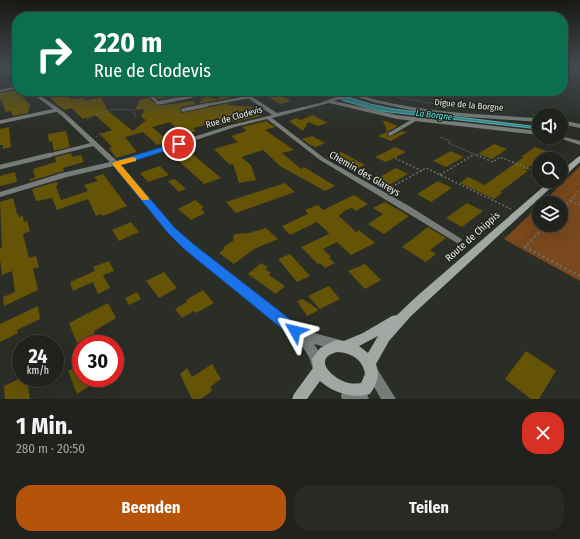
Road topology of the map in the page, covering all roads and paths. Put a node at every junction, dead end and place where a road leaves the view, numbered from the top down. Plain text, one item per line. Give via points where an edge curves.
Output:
1 (12, 88) edge
2 (0, 91) edge
3 (39, 96) edge
4 (151, 96) edge
5 (187, 96) edge
6 (321, 96) edge
7 (345, 96) edge
8 (357, 96) edge
9 (393, 96) edge
10 (249, 97) joint
11 (329, 102) junction
12 (158, 103) joint
13 (458, 107) dead end
14 (57, 110) junction
15 (183, 110) dead end
16 (276, 114) junction
17 (267, 117) junction
18 (136, 118) dead end
19 (87, 119) dead end
20 (416, 119) junction
21 (532, 120) edge
22 (0, 122) edge
23 (568, 123) edge
24 (580, 126) edge
25 (532, 132) edge
26 (390, 134) dead end
27 (440, 137) dead end
28 (568, 139) edge
29 (580, 142) edge
30 (94, 144) junction
31 (474, 154) junction
32 (395, 158) dead end
33 (580, 158) edge
34 (116, 164) junction
35 (0, 167) edge
36 (568, 168) edge
37 (532, 170) edge
38 (422, 171) junction
39 (440, 175) junction
40 (546, 188) edge
41 (580, 190) edge
42 (381, 193) junction
43 (0, 195) edge
44 (570, 200) joint
45 (580, 205) edge
46 (511, 209) dead end
47 (539, 232) edge
48 (457, 240) dead end
49 (580, 276) edge
50 (409, 311) junction
51 (300, 334) junction
52 (343, 346) junction
53 (370, 367) junction
54 (319, 368) junction
55 (340, 397) edge
56 (299, 399) edge
57 (362, 399) edge
58 (389, 399) edge

1 - 2 street
3 - 14 street
4 - 12 lane
5 - 12 street
6 - 11 path
7 - 11 street, Rue de Clodevis
8 - 21 street, Digue de la Borgne via 394,107
9 - 13 path
10 - 15 lane
10 - 16 street
11 - 16 street, Rue de Clodevis
11 - 20 street
14 - 22 lane
14 - 30 street
16 - 17 street, Rue de Clodevis
17 - 34 street, Rue de Clodevis
17 - 42 street, Chemin des Glareys via 322,159
18 - 19 path via 134,111 124,109 94,114
20 - 25 street
20 - 26 lane
23 - 24 street
27 - 31 path
28 - 29 street
30 - 34 street
30 - 35 lane
31 - 37 path via 493,162 500,157
31 - 39 path
32 - 38 path
33 - 36 street
34 - 43 street, Rue de Clodevis via 65,175
34 - 51 street via 171,231
38 - 39 path via 426,168
38 - 42 path
39 - 46 path
40 - 50 street, Route de Chippis
41 - 44 path
42 - 48 street, Chemin des Glareys
44 - 45 path
47 - 49 path via 525,247
50 - 52 street, Route de Chippis via 381,330
50 - 53 street, Route de Chippis via 378,346
51 - 52 street
51 - 54 street via 309,346
52 - 53 street via 354,348 362,354
52 - 54 street, Route de Chippis via 332,347 325,352 320,358
53 - 55 street, Route de Chippis via 370,379 366,388 360,393
53 - 58 street
54 - 55 street via 322,381
54 - 56 street, Route de Chippis
55 - 57 street

